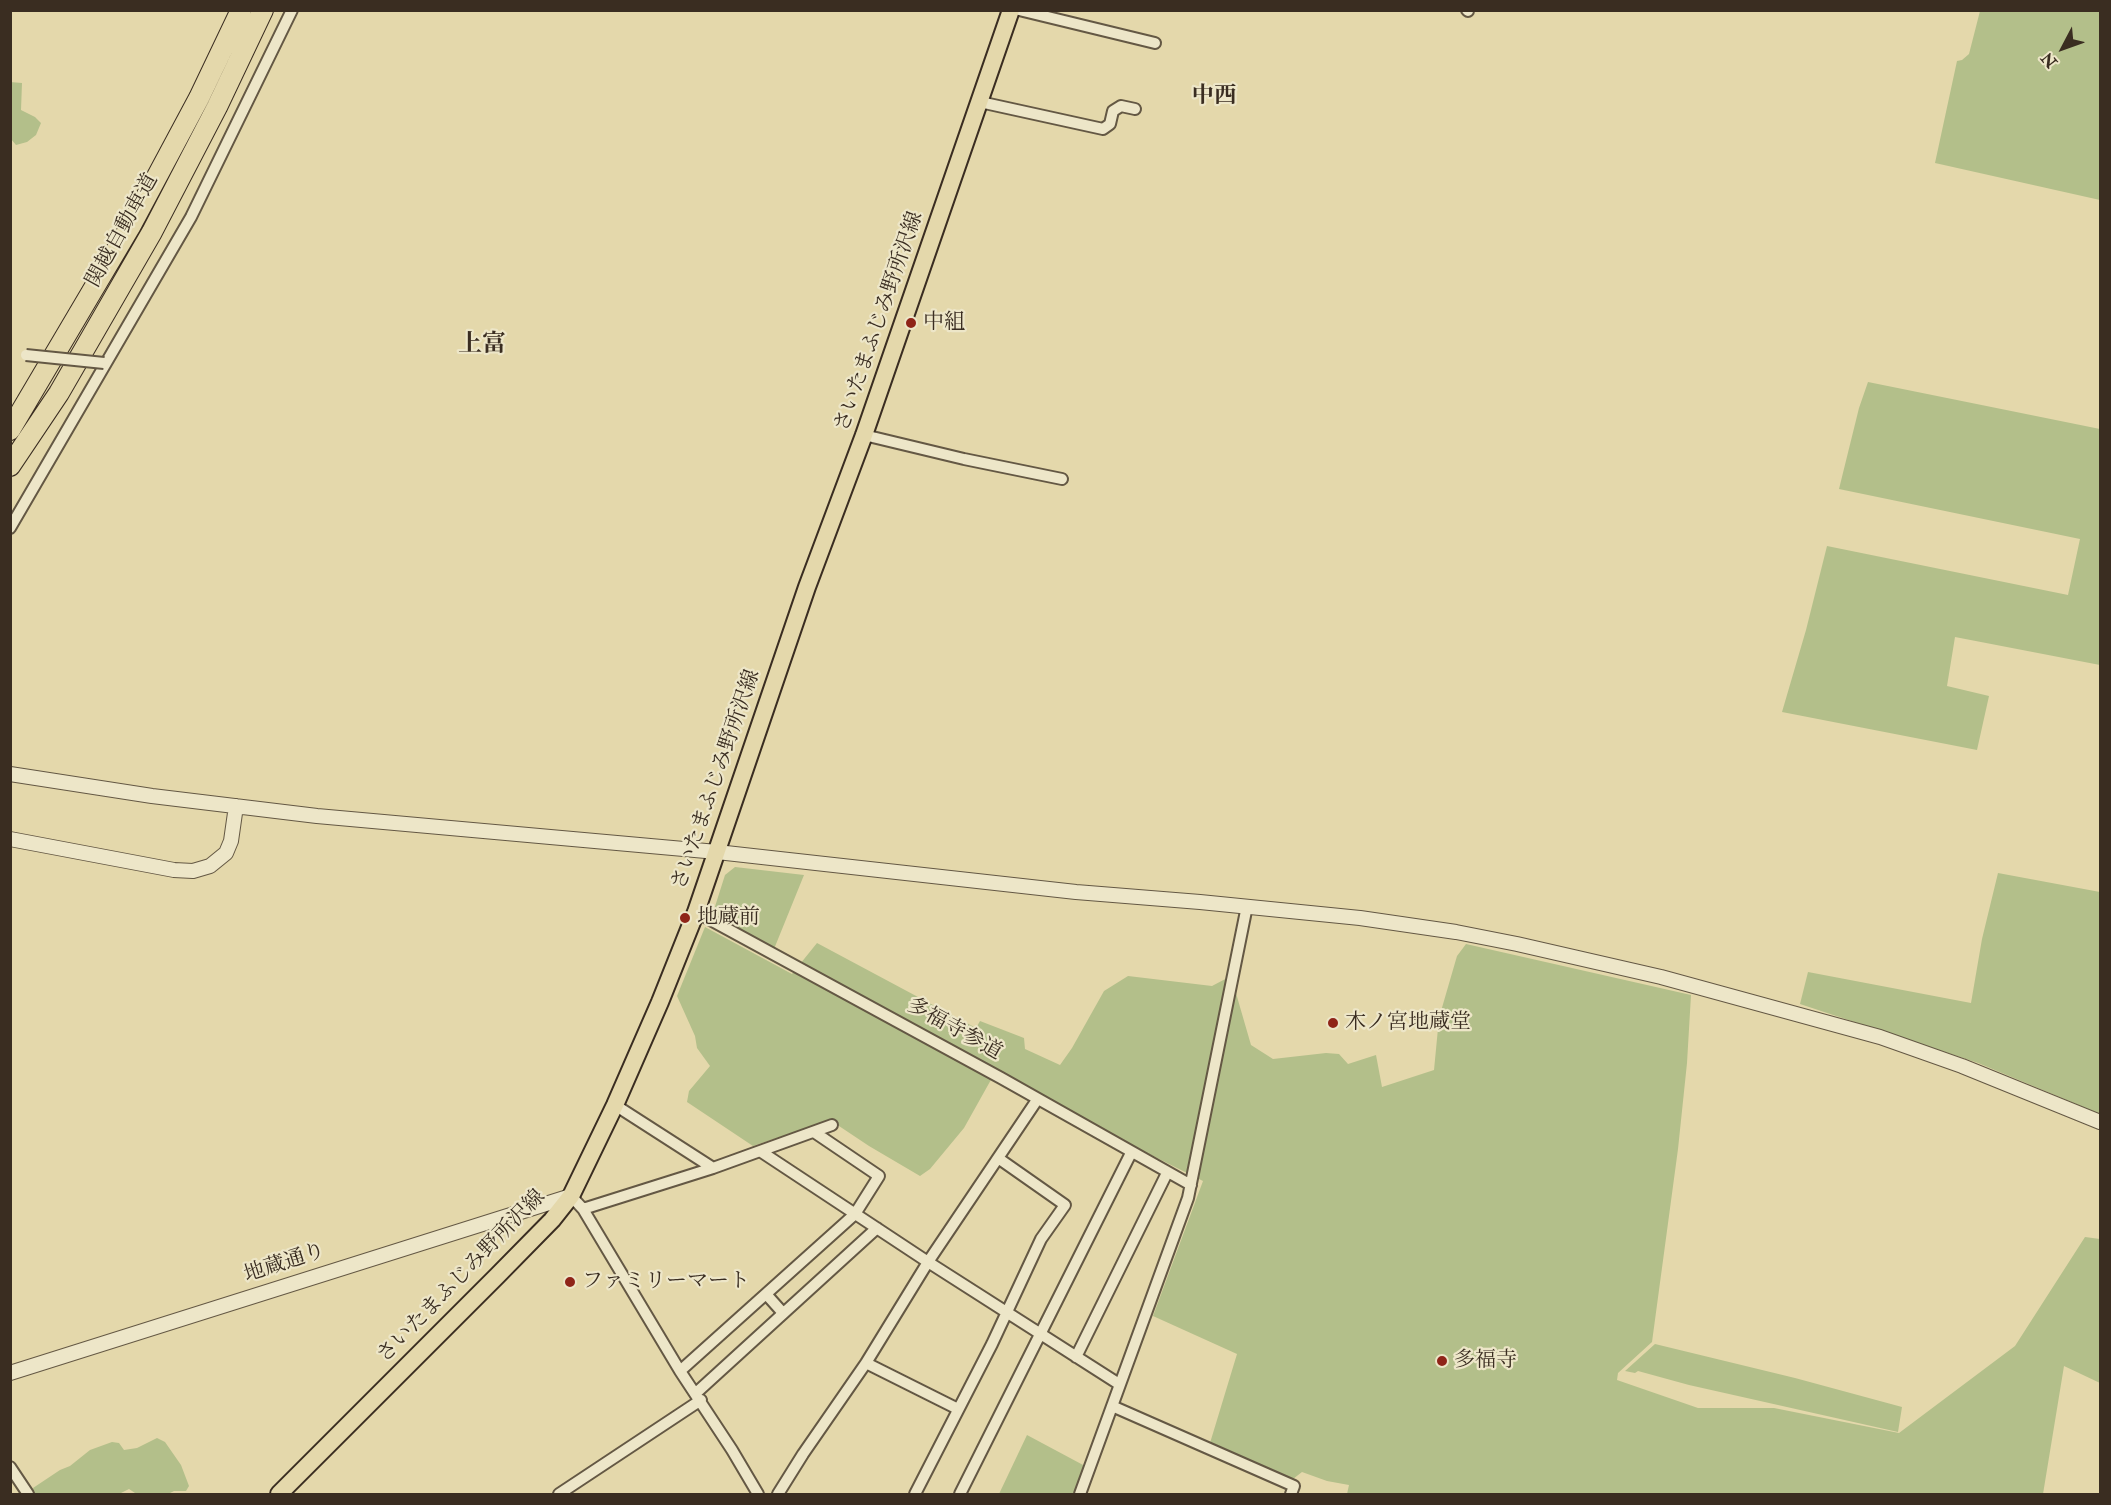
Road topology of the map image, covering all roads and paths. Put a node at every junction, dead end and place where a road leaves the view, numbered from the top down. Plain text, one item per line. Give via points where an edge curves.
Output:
1 (241, 10) edge
2 (263, 10) edge
3 (1011, 10) edge
4 (1019, 10) edge
5 (289, 13) edge
6 (1155, 43) dead end
7 (980, 102) junction
8 (1135, 109) dead end
9 (26, 355) dead end
10 (104, 363) junction
11 (59, 393) junction
12 (10, 430) edge
13 (864, 435) junction
14 (10, 466) edge
15 (1062, 479) dead end
16 (10, 482) edge
17 (10, 528) edge
18 (10, 774) edge
19 (236, 806) junction
20 (10, 839) edge
21 (717, 852) junction
22 (1247, 906) junction
23 (696, 912) junction
24 (1037, 1100) junction
25 (615, 1105) junction
26 (2100, 1122) edge
27 (832, 1125) dead end
28 (814, 1132) junction
29 (760, 1151) junction
30 (1131, 1153) junction
31 (998, 1158) junction
32 (713, 1168) junction
33 (1167, 1173) junction
34 (1191, 1185) junction
35 (571, 1196) junction
36 (583, 1209) junction
37 (855, 1214) junction
38 (877, 1228) junction
39 (928, 1262) junction
40 (766, 1294) junction
41 (1007, 1312) junction
42 (783, 1313) junction
43 (1041, 1334) junction
44 (1076, 1357) junction
45 (866, 1364) junction
46 (680, 1371) junction
47 (10, 1373) edge
48 (1119, 1384) junction
49 (698, 1397) junction
50 (1112, 1406) junction
51 (958, 1408) junction
52 (10, 1467) edge
53 (28, 1494) edge
54 (279, 1494) edge
55 (559, 1494) edge
56 (758, 1494) edge
57 (778, 1494) edge
58 (915, 1494) edge
59 (960, 1494) edge
60 (1080, 1494) edge
61 (1291, 1494) edge

1 - 12 highway, 関越自動車道 via 130,226
2 - 11 highway, 関越自動車道 via 152,232
3 - 7 main road, さいたまふじみ野所沢線
4 - 6 street
5 - 10 street via 191,217
7 - 8 street via 1103,129 1110,124 1113,111 1121,106
7 - 13 main road, さいたまふじみ野所沢線
9 - 10 street, bridge
10 - 17 street
11 - 14 highway, 関越自動車道
11 - 16 highway
13 - 15 street
13 - 21 main road, さいたまふじみ野所沢線 via 807,587
18 - 19 street
19 - 20 street via 226,853 210,866 193,871
19 - 21 street
21 - 22 street via 1076,892
21 - 23 main road, さいたまふじみ野所沢線
22 - 26 street via 1456,932 1661,977 1909,1047
22 - 34 street
23 - 24 street, 多福寺参道
23 - 25 main road, さいたまふじみ野所沢線
24 - 30 street, 多福寺参道
24 - 31 street
25 - 32 street
25 - 35 main road, さいたまふじみ野所沢線
27 - 28 street
28 - 29 street
28 - 37 street via 879,1176
29 - 32 street
29 - 37 street
30 - 33 street, 多福寺参道
30 - 43 street
31 - 39 street
31 - 41 street via 1065,1204 1041,1239
32 - 36 street
33 - 34 street, 多福寺参道
33 - 44 street
34 - 48 street
35 - 36 street
35 - 47 street, 地蔵通り
35 - 54 main road, さいたまふじみ野所沢線 via 552,1220
36 - 46 street
37 - 38 street
37 - 40 street
38 - 39 street
38 - 42 street
39 - 41 street
39 - 45 street
40 - 42 street
40 - 46 street
41 - 43 street
41 - 51 street
42 - 49 street
43 - 44 street
43 - 59 street
44 - 48 street
45 - 51 street
45 - 57 street
46 - 49 street
48 - 50 street
49 - 55 street
49 - 56 street
50 - 60 street
50 - 61 street via 1294,1486
51 - 58 street
52 - 53 street

